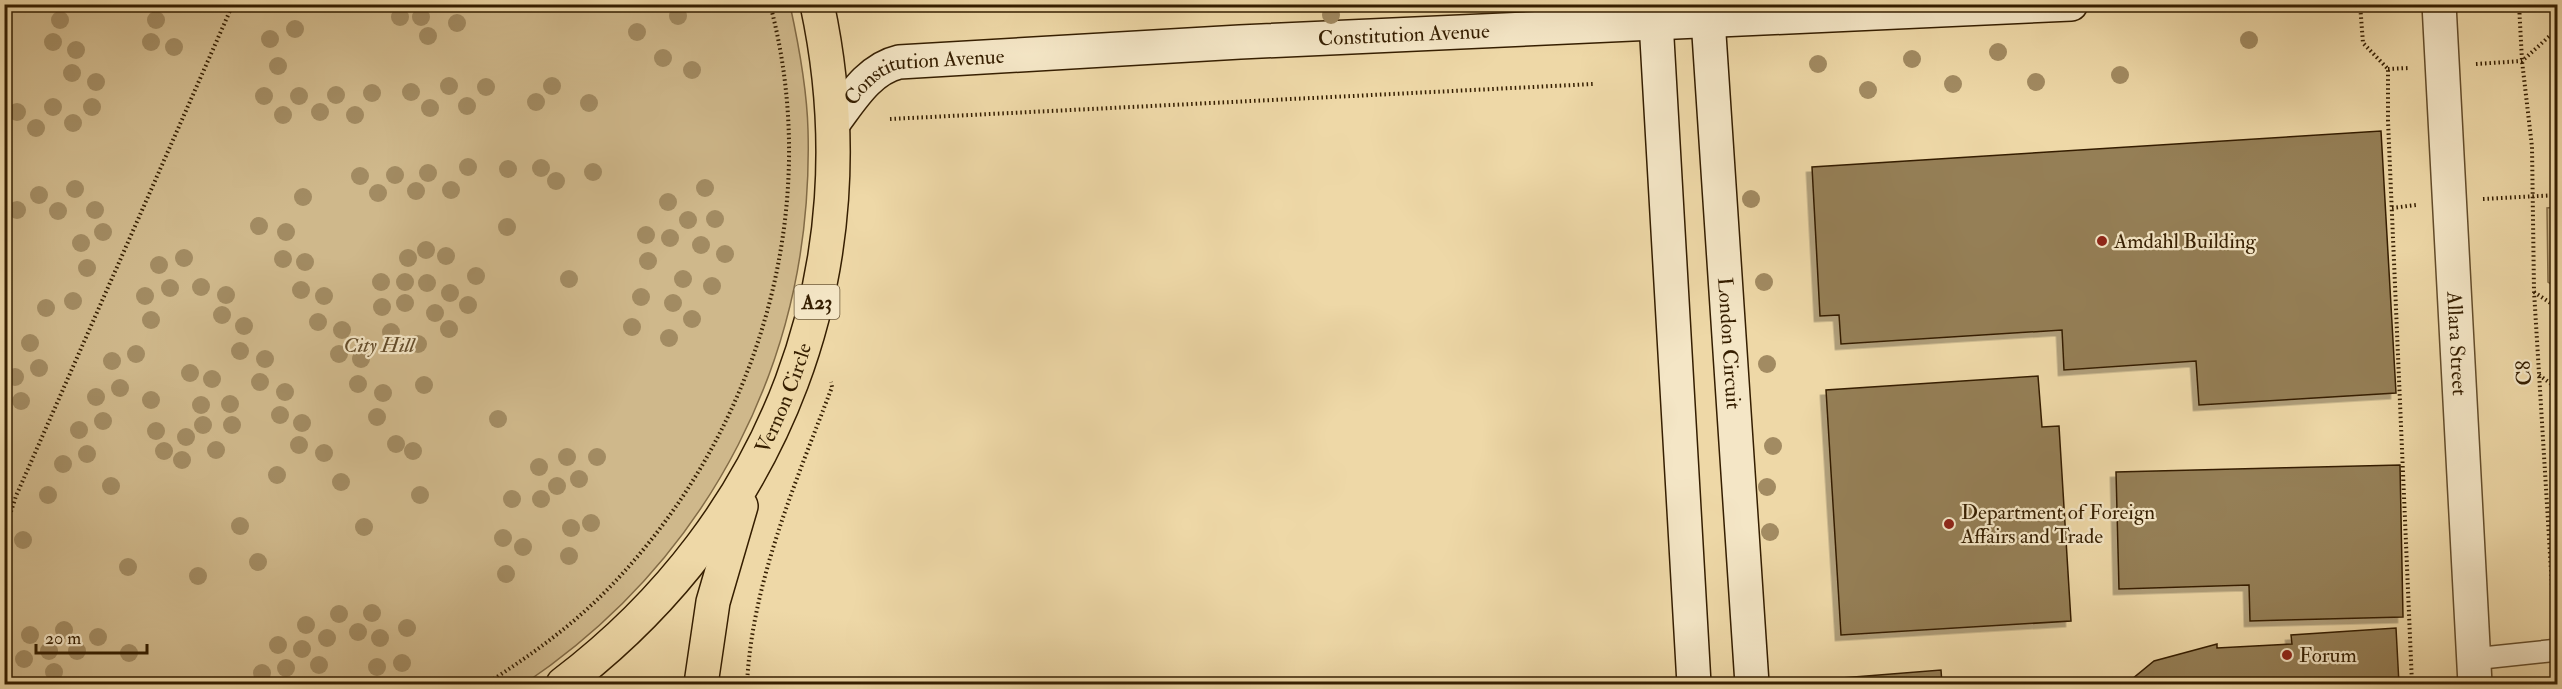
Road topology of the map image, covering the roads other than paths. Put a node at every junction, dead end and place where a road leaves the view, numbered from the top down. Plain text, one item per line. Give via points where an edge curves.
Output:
1 (817, 4) edge
2 (2071, 4) edge
3 (2439, 4) edge
4 (1707, 13) edge
5 (1655, 14) edge
6 (834, 122) junction
7 (752, 470) junction
8 (2558, 650) edge
9 (2474, 672) edge
10 (563, 684) edge
11 (701, 684) edge
12 (1694, 684) edge
13 (1752, 684) edge

1 - 6 highway, Vernon Circle / A23
2 - 4 street, Constitution Avenue
3 - 9 street, Allara Street
4 - 5 street, Constitution Avenue
4 - 13 street, London Circuit
5 - 6 street, Constitution Avenue via 899,62 872,75
5 - 12 street
6 - 7 highway, Vernon Circle / A23 via 831,219 816,308 793,381
7 - 10 highway, Vernon Circle / A23 via 723,518 667,591 596,660
7 - 11 highway, A23 via 713,602
8 - 9 lane

